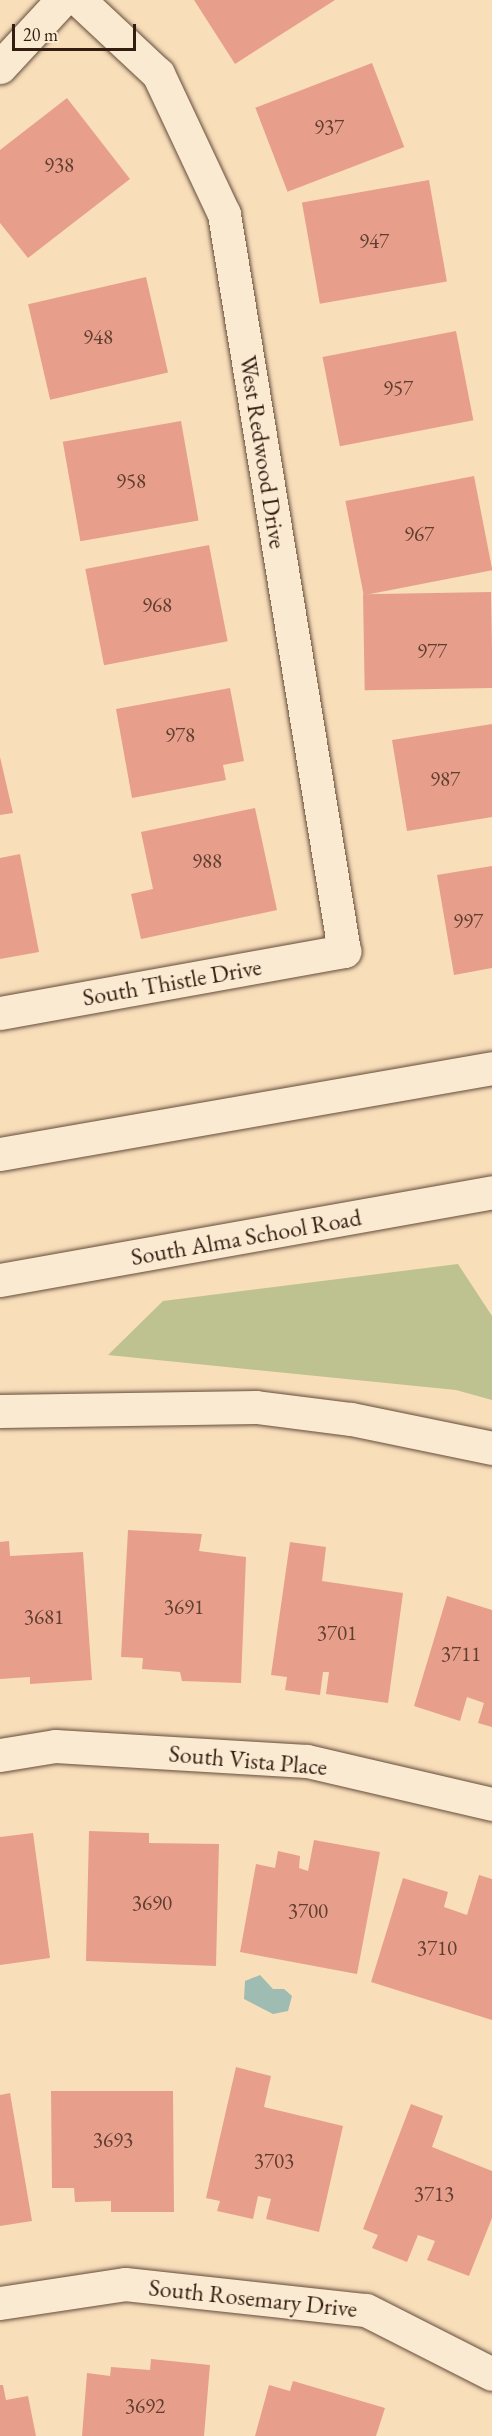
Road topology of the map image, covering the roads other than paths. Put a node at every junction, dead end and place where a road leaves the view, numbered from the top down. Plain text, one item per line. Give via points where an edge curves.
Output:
1 (62, 0) edge
2 (79, 0) edge
3 (0, 67) edge
4 (344, 951) joint
5 (0, 1013) edge
6 (492, 1068) edge
7 (0, 1154) edge
8 (492, 1192) edge
9 (0, 1280) edge
10 (0, 1411) edge
11 (492, 1448) edge
12 (0, 1755) edge
13 (492, 1804) edge
14 (0, 2303) edge
15 (492, 2374) edge

1 - 3 street
2 - 4 street, West Redwood Drive via 158,74 224,214
4 - 5 street, South Thistle Drive
6 - 7 street
8 - 9 street, South Alma School Road
10 - 11 street via 256,1407 351,1419
12 - 13 street, South Vista Place via 55,1746 307,1761
14 - 15 street, South Rosemary Drive via 125,2284 366,2310

